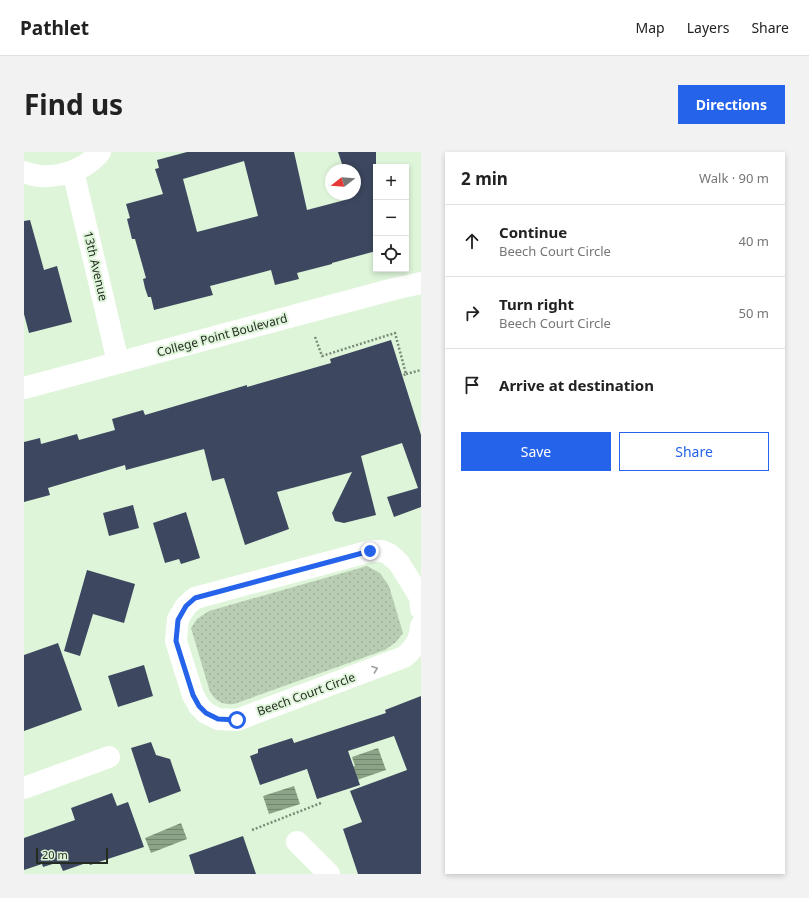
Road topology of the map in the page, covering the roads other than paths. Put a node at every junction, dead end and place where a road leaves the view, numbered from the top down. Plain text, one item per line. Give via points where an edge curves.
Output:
1 (100, 152) edge
2 (73, 171) junction
3 (24, 172) edge
4 (421, 283) edge
5 (118, 362) junction
6 (24, 388) edge
7 (421, 601) edge
8 (421, 626) edge
9 (109, 757) dead end
10 (24, 788) edge
11 (297, 842) dead end
12 (328, 874) edge

1 - 2 street
2 - 3 street via 56,176
2 - 5 street, 13th Avenue
4 - 5 street, College Point Boulevard
5 - 6 street, College Point Boulevard
7 -> 8 street, Beech Court Circle via 399,563 382,551 370,551 195,598 186,606 178,620 176,641 199,706 218,719 237,720 404,657 414,650
9 - 10 street
11 - 12 street

